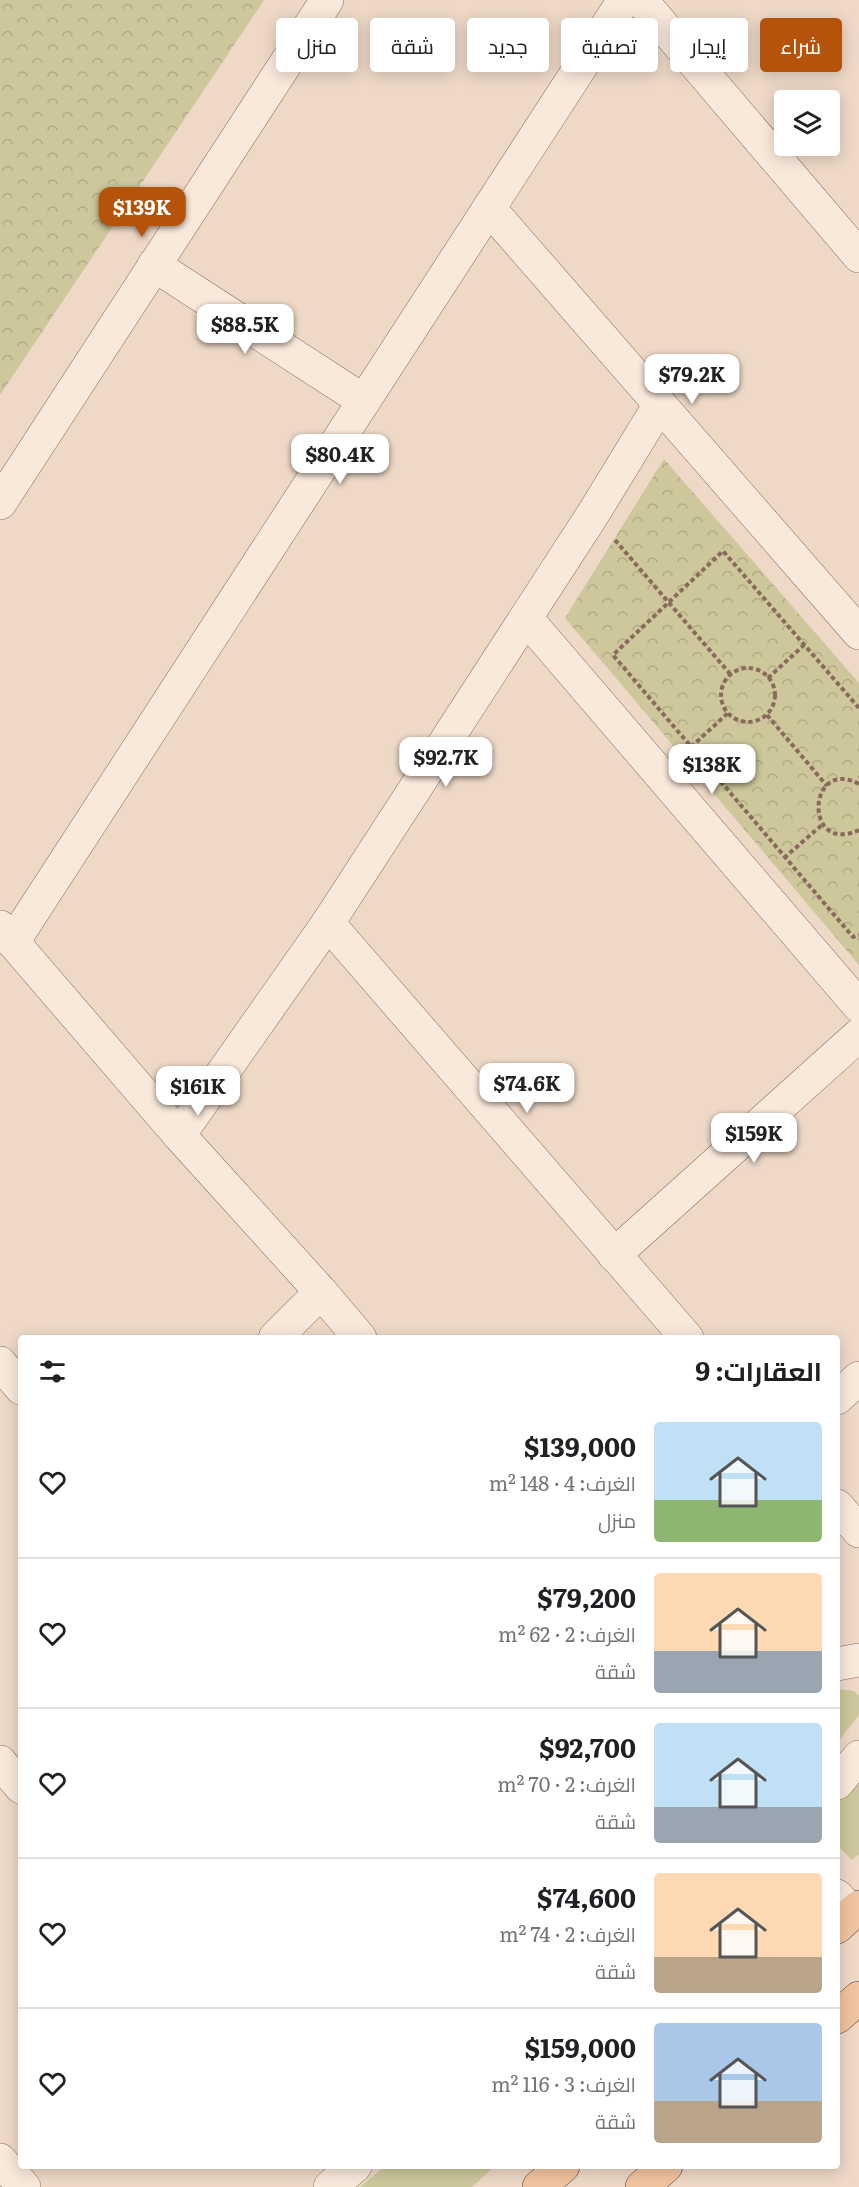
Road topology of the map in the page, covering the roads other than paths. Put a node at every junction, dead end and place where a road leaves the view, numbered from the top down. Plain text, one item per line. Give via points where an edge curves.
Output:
1 (327, 0) edge
2 (624, 0) edge
3 (641, 0) edge
4 (489, 208) junction
5 (859, 256) edge
6 (154, 265) junction
7 (364, 401) junction
8 (659, 406) junction
9 (0, 503) edge
10 (526, 618) junction
11 (859, 633) edge
12 (328, 923) junction
13 (7, 934) edge
14 (859, 1006) edge
15 (859, 1035) edge
16 (179, 1135) junction
17 (614, 1255) junction
18 (321, 1292) junction
19 (277, 1335) edge
20 (357, 1335) edge
21 (684, 1335) edge
22 (0, 1364) edge
23 (859, 1378) edge
24 (18, 1385) edge
25 (840, 1395) edge
26 (840, 1509) edge
27 (859, 1531) edge
28 (859, 1660) edge
29 (840, 1663) edge
30 (859, 1757) edge
31 (0, 1762) edge
32 (840, 1779) edge
33 (18, 1783) edge
34 (859, 1998) edge
35 (840, 2014) edge
36 (0, 2160) edge
37 (560, 2169) edge
38 (663, 2169) edge
39 (24, 2187) edge
40 (539, 2187) edge
41 (642, 2187) edge

1 - 6 street
2 - 4 street
3 - 5 street
4 - 7 street
4 - 8 street
6 - 7 street
6 - 9 street
7 - 13 street
8 - 10 street
8 - 11 street
10 - 12 street
10 - 14 street
12 - 16 street
12 - 17 street
13 - 16 street
15 - 17 street
16 - 18 street
17 - 21 street
18 - 19 street
18 - 20 street
22 - 24 street
23 - 25 street
26 - 27 street
28 - 29 street
30 - 32 street
31 - 33 street
34 - 35 main road
36 - 39 street
37 - 40 main road
38 - 41 main road

